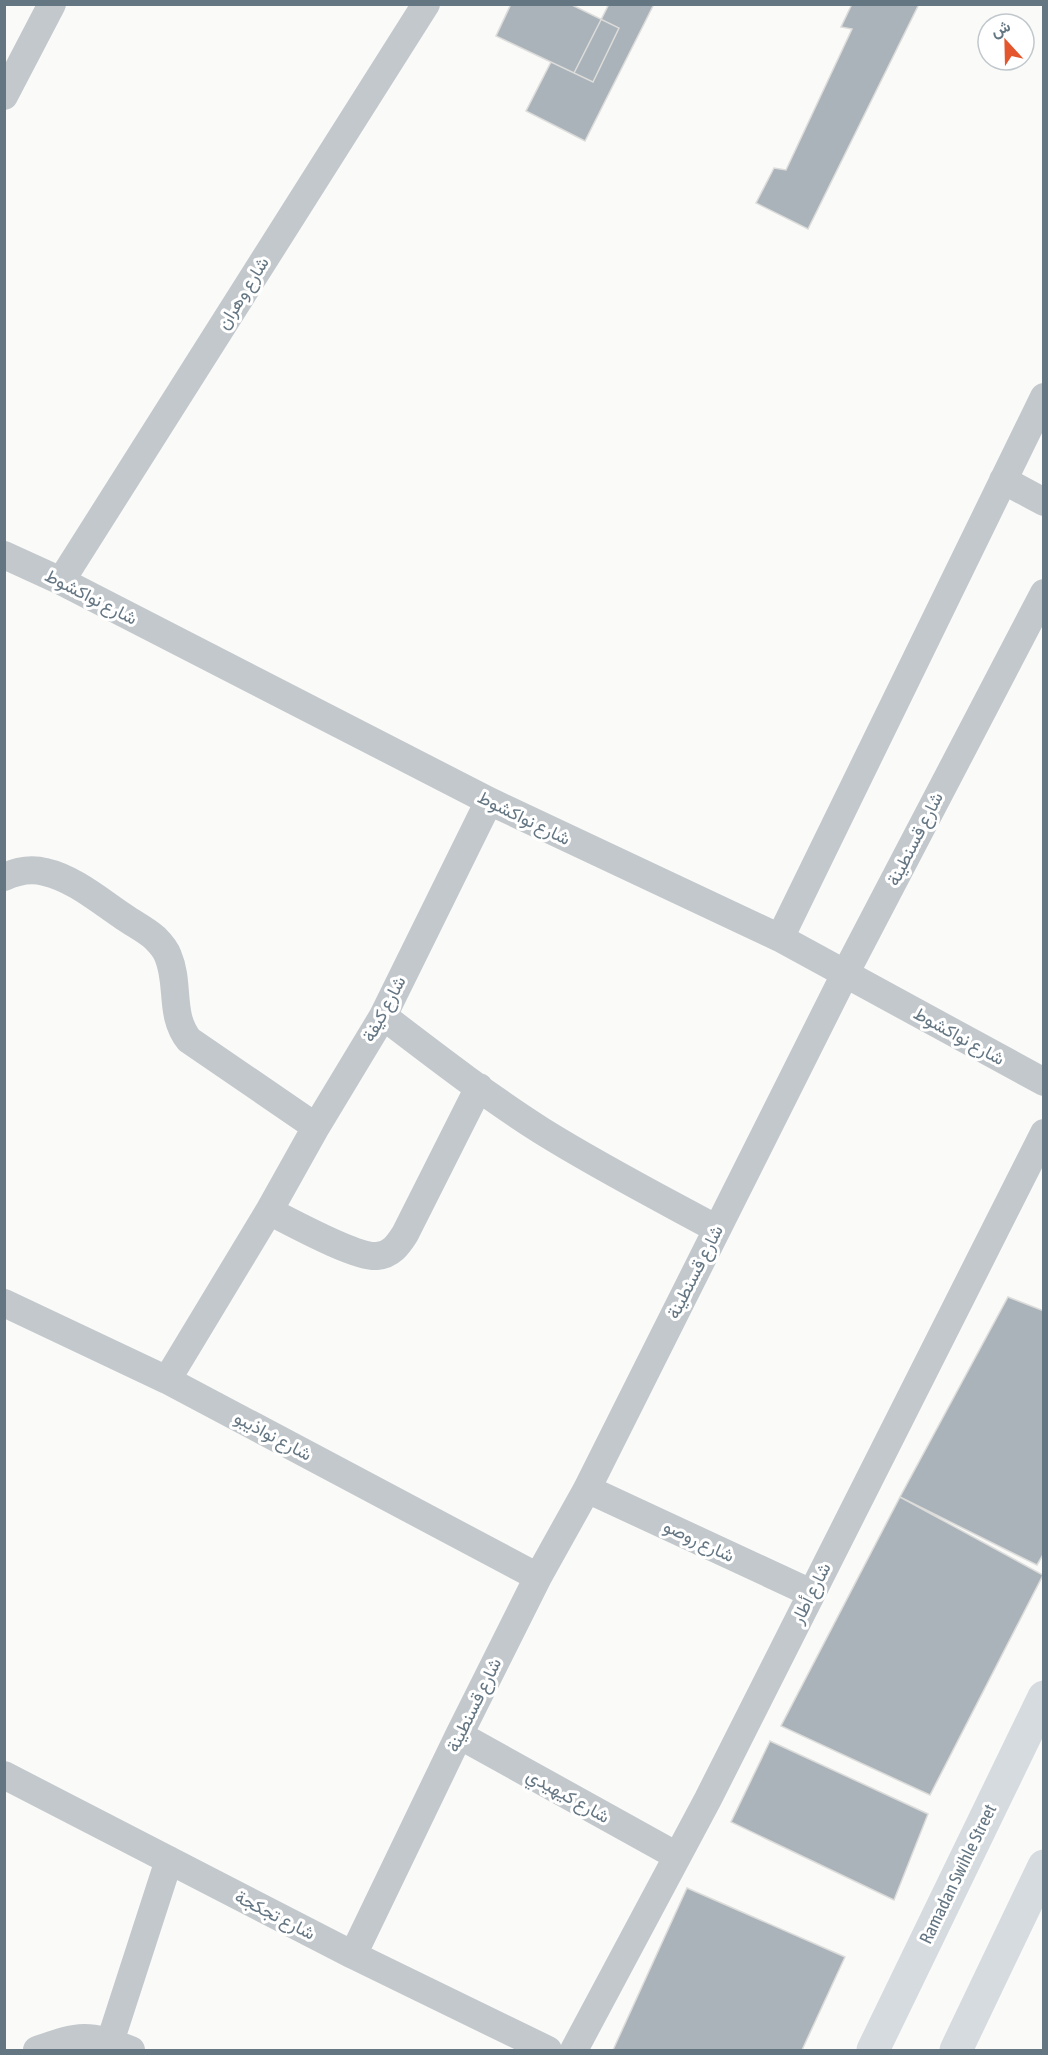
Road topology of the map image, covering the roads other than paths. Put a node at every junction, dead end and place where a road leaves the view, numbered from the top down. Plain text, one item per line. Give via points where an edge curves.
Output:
1 (52, 4) edge
2 (426, 4) edge
3 (4, 96) edge
4 (1044, 397) edge
5 (1002, 480) junction
6 (1044, 502) edge
7 (4, 555) edge
8 (61, 581) junction
9 (1044, 592) edge
10 (489, 801) junction
11 (4, 877) edge
12 (780, 938) junction
13 (845, 974) junction
14 (382, 1016) junction
15 (1044, 1082) edge
16 (479, 1087) junction
17 (316, 1127) junction
18 (1044, 1133) edge
19 (269, 1211) junction
20 (717, 1229) junction
21 (4, 1303) edge
22 (167, 1380) junction
23 (587, 1489) junction
24 (538, 1576) junction
25 (811, 1593) junction
26 (1044, 1697) edge
27 (459, 1735) junction
28 (4, 1775) edge
29 (677, 1856) junction
30 (169, 1860) junction
31 (1044, 1866) edge
32 (353, 1955) junction
33 (120, 2047) edge
34 (37, 2050) edge
35 (548, 2050) edge
36 (574, 2050) edge
37 (873, 2050) edge
38 (956, 2050) edge

1 - 3 street
2 - 8 street, شارع وهران
4 - 5 street
5 - 6 street
5 - 12 street
7 - 8 street, شارع نواكشوط
8 - 10 street, شارع نواكشوط
9 - 13 street, شارع قسنطينة
10 - 12 street, شارع نواكشوط
10 - 14 street, شارع كيفة
11 - 17 street via 26,870 63,878 155,938 171,965 178,1021 189,1040
12 - 13 street, شارع نواكشوط
13 - 15 street, شارع نواكشوط
13 - 20 street, شارع قسنطينة
14 - 16 street
14 - 17 street, شارع كيفة
16 - 19 street via 405,1234 388,1253 366,1255 349,1249
16 - 20 street via 581,1155
17 - 19 street, شارع كيفة
18 - 25 street, شارع أطار
19 - 22 street, شارع كيفة
20 - 23 street, شارع قسنطينة
21 - 22 street, شارع نواذيبو
22 - 24 street, شارع نواذيبو
23 - 24 street, شارع قسنطينة
23 - 25 street, شارع روصو
24 - 27 street, شارع قسنطينة
25 - 29 street, شارع أطار
26 - 37 main road, Ramadan Swihle Street
27 - 29 street, شارع كيهيدي
27 - 32 street, شارع قسنطينة
28 - 30 street, شارع تجكجة
29 - 36 street, شارع أطار
30 - 32 street, شارع تجكجة
30 - 33 street
31 - 38 main road
32 - 35 street, شارع تجكجة
33 - 34 street via 86,2037

